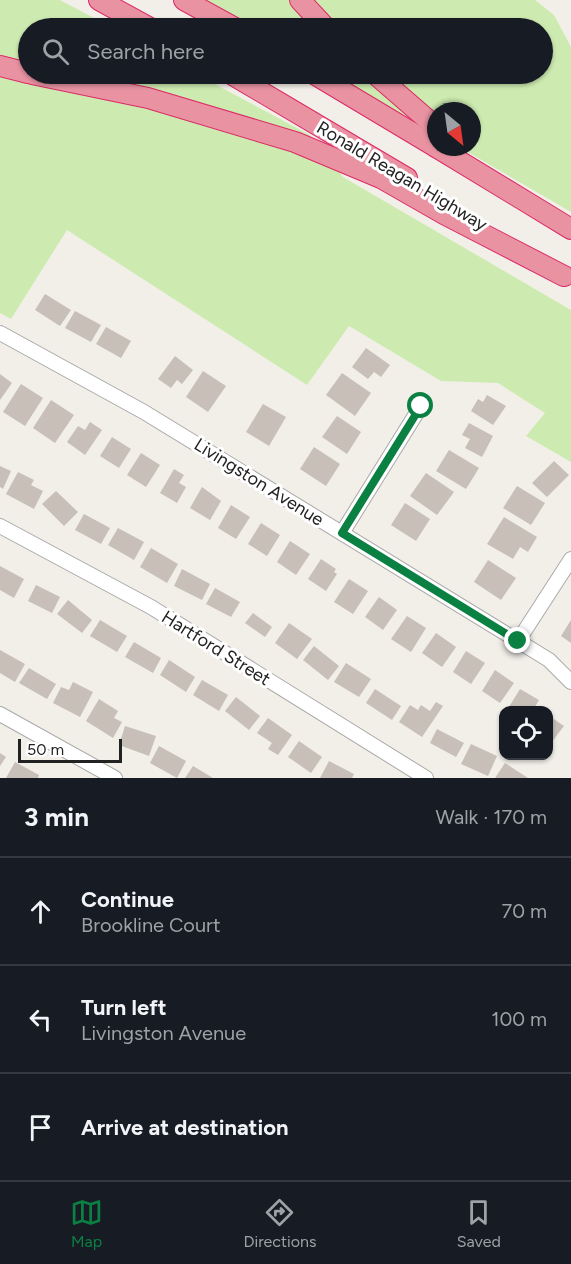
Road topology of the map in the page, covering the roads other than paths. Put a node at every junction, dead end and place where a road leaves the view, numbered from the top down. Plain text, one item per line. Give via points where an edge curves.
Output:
1 (99, 0) edge
2 (184, 0) edge
3 (300, 0) edge
4 (132, 18) edge
5 (216, 18) edge
6 (317, 18) edge
7 (0, 66) edge
8 (18, 70) edge
9 (82, 84) edge
10 (248, 84) edge
11 (331, 84) edge
12 (387, 84) edge
13 (427, 119) edge
14 (427, 142) edge
15 (451, 156) edge
16 (476, 156) edge
17 (571, 224) edge
18 (571, 229) edge
19 (567, 279) edge
20 (0, 333) edge
21 (421, 406) dead end
22 (0, 526) edge
23 (342, 533) junction
24 (571, 559) edge
25 (518, 641) junction
26 (571, 682) edge
27 (0, 714) edge
28 (115, 778) edge
29 (426, 778) edge

1 - 4 highway
2 - 5 highway
3 - 6 highway
7 - 8 highway
9 - 19 highway via 148,98 295,142 381,178
10 - 19 highway, Ronald Reagan Highway via 438,196
11 - 14 highway
12 - 13 highway
15 - 18 highway
16 - 17 highway
20 - 23 street, Livingston Avenue via 144,412
21 - 23 street
22 - 29 street, Hartford Street via 151,607
23 - 25 street, Livingston Avenue
24 - 25 street
25 - 26 street, Livingston Avenue via 549,660
27 - 28 street

